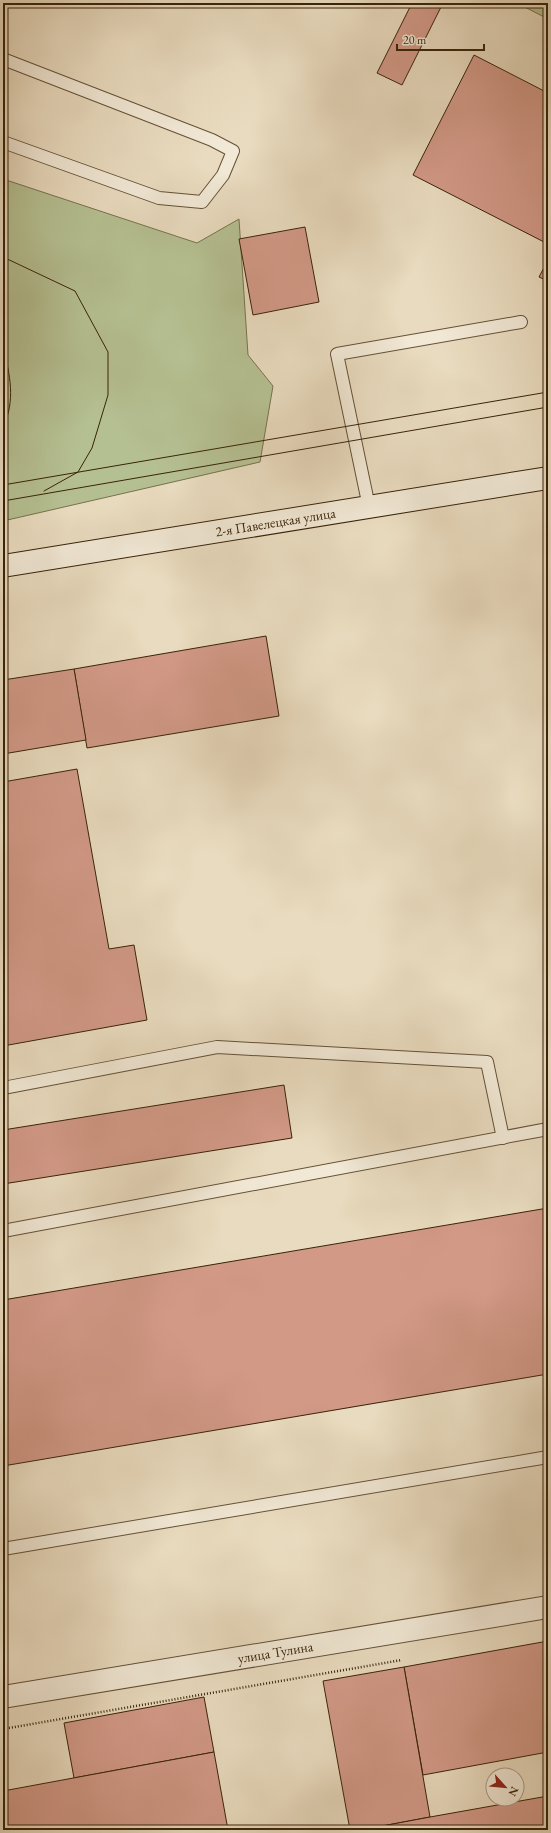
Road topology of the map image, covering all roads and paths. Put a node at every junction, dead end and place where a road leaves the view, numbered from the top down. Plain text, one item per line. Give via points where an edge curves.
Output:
1 (3, 59) edge
2 (3, 142) edge
3 (521, 322) dead end
4 (548, 478) edge
5 (369, 507) junction
6 (3, 566) edge
7 (3, 1088) edge
8 (548, 1129) edge
9 (503, 1138) junction
10 (3, 1231) edge
11 (548, 1457) edge
12 (3, 1549) edge
13 (548, 1607) edge
14 (408, 1659) dead end
15 (3, 1697) edge
16 (3, 1729) edge

1 - 2 lane via 212,140 233,151 223,175 202,202 159,198
3 - 5 lane via 337,354
4 - 5 main road, 2-я Павелецкая улица
5 - 6 main road, 2-я Павелецкая улица
7 - 9 lane via 217,1047 487,1062
8 - 9 lane
9 - 10 lane
11 - 12 lane
13 - 15 main road, улица Тулина
14 - 16 path

